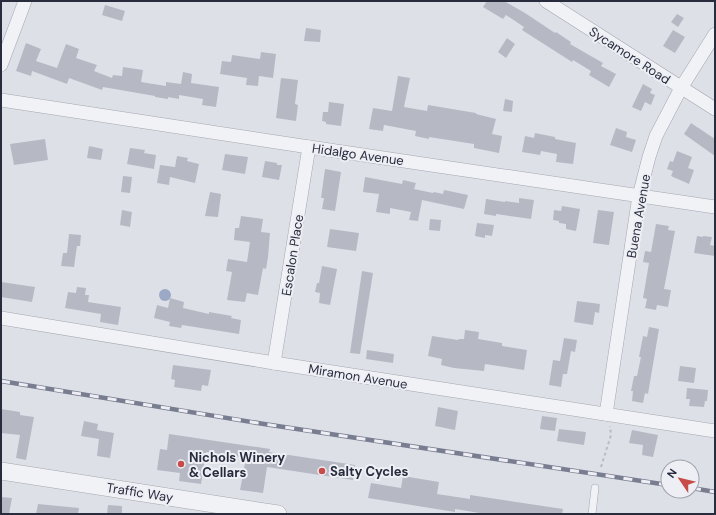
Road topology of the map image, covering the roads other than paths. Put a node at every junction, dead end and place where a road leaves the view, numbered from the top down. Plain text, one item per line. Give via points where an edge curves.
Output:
1 (25, 1) edge
2 (546, 1) edge
3 (715, 34) edge
4 (1, 65) edge
5 (681, 88) junction
6 (1, 100) edge
7 (715, 109) edge
8 (309, 147) junction
9 (639, 196) junction
10 (715, 206) edge
11 (1, 318) edge
12 (274, 363) junction
13 (609, 415) junction
14 (715, 431) edge
15 (1, 471) edge
16 (596, 488) dead end
17 (271, 514) edge
18 (592, 514) edge

1 - 4 street
2 - 5 street, Sycamore Road
3 - 5 street, Buena Avenue
5 - 7 street, Sycamore Road
5 - 9 street, Buena Avenue via 656,136
6 - 8 street, Hidalgo Avenue
8 - 9 street, Hidalgo Avenue
8 - 12 street, Escalon Place
9 - 10 street, Hidalgo Avenue
9 - 13 street, Buena Avenue
11 - 12 street, Miramon Avenue
12 - 13 street, Miramon Avenue
13 - 14 street, Miramon Avenue
15 - 17 street, Traffic Way
16 - 18 lane

